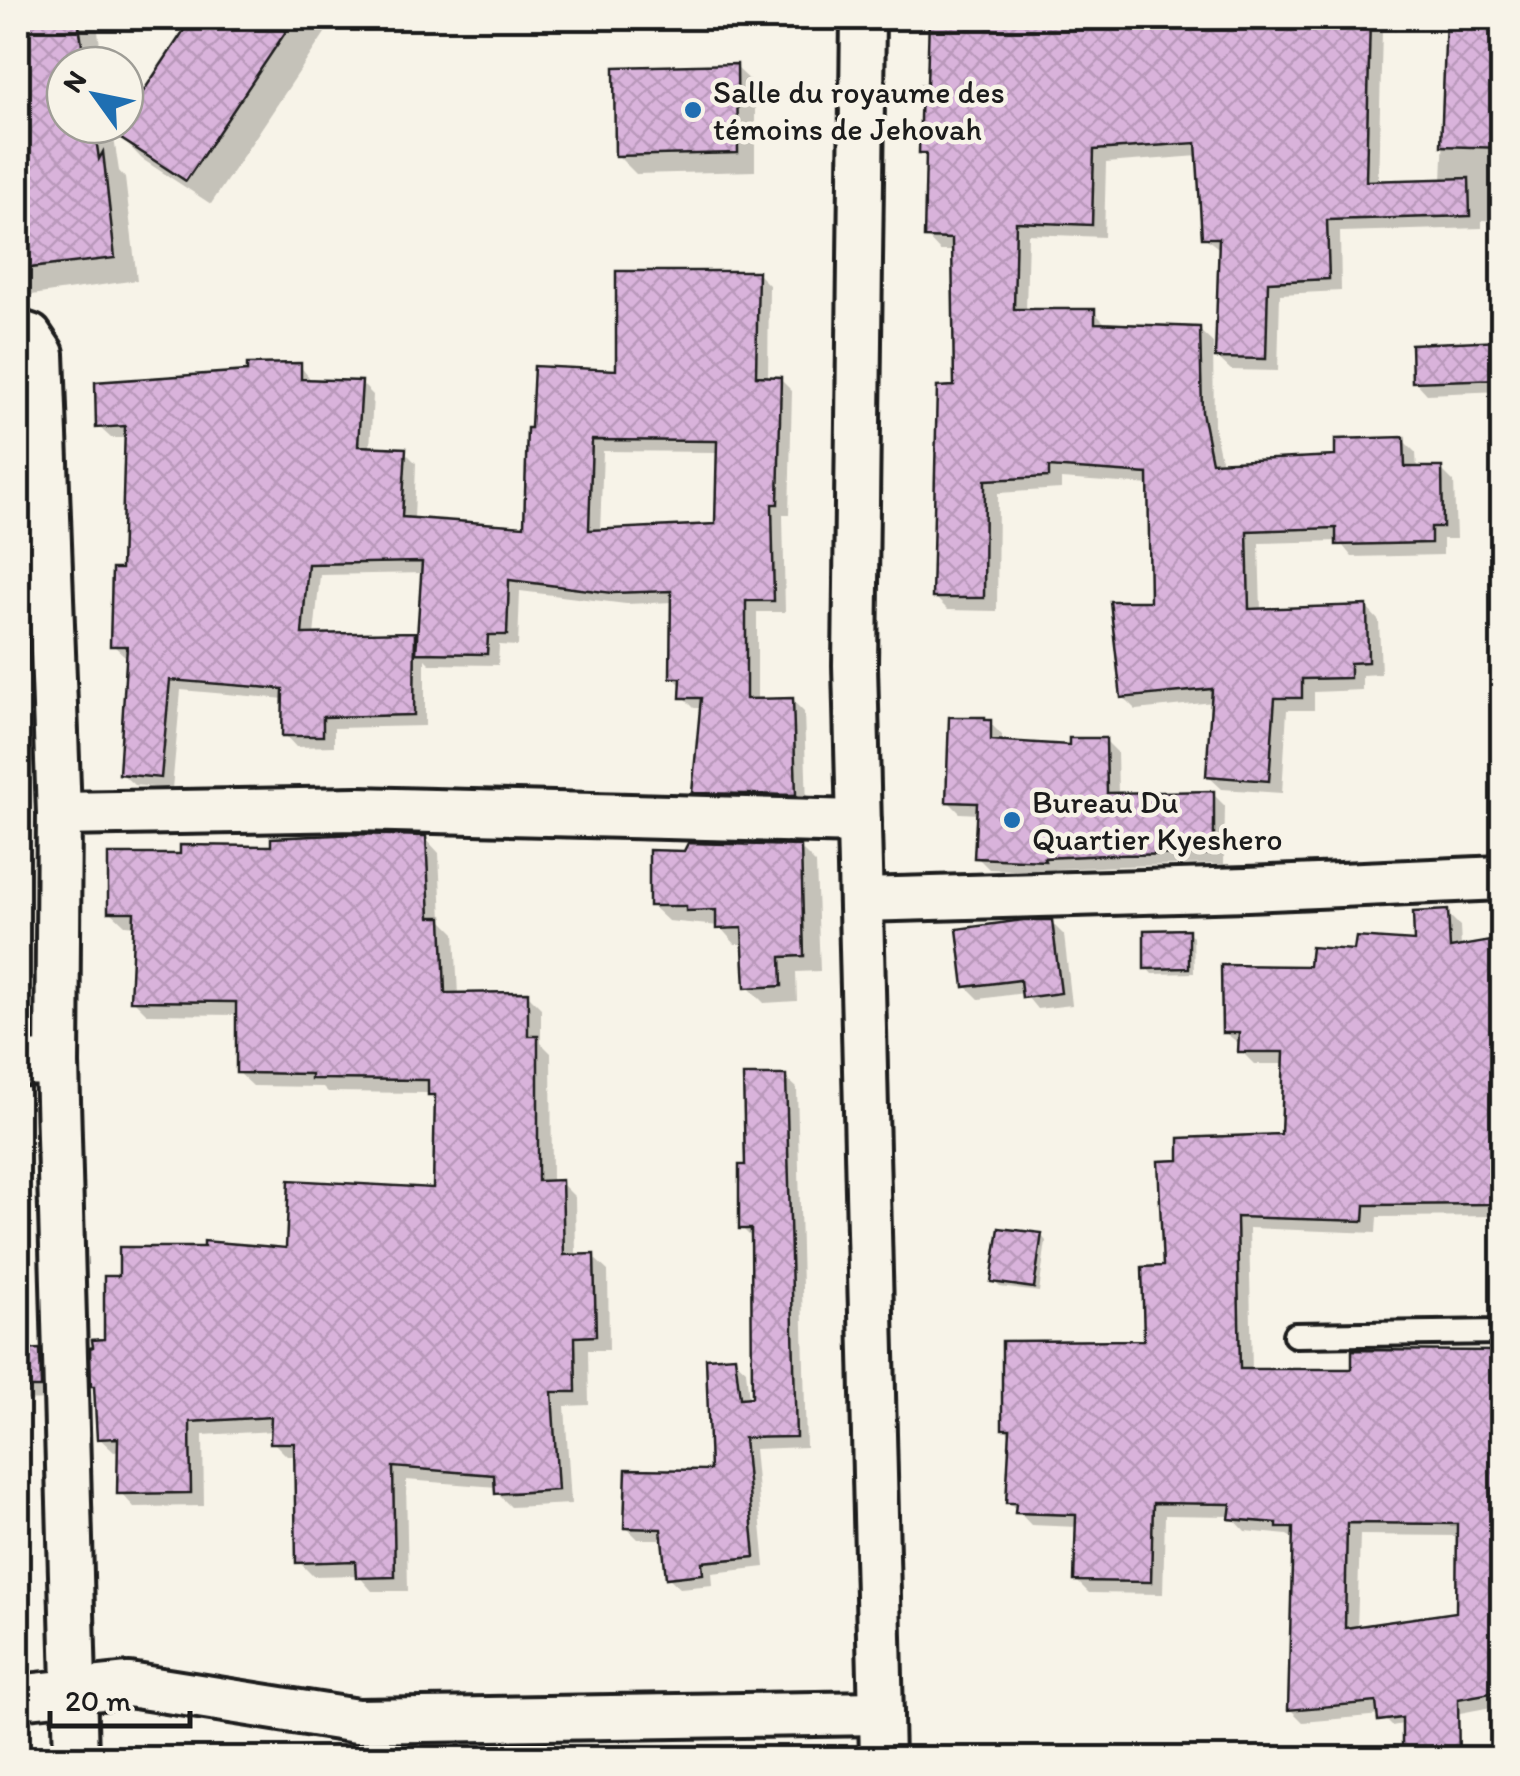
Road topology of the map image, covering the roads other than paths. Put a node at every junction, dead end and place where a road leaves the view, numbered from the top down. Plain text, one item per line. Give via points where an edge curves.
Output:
1 (864, 18) edge
2 (18, 332) edge
3 (59, 814) junction
4 (858, 822) junction
5 (1502, 878) edge
6 (861, 900) junction
7 (38, 1064) edge
8 (1502, 1332) edge
9 (1296, 1335) dead end
10 (75, 1694) junction
11 (18, 1698) edge
12 (882, 1713) junction
13 (76, 1758) edge
14 (882, 1758) edge

1 - 4 street
2 - 3 street via 30,336 42,354
3 - 4 street via 357,809
3 - 7 street
4 - 6 street
5 - 6 street
6 - 12 street
7 - 10 street
8 - 9 lane
10 - 11 street
10 - 12 street via 130,1686 358,1721
10 - 13 street
12 - 14 street

